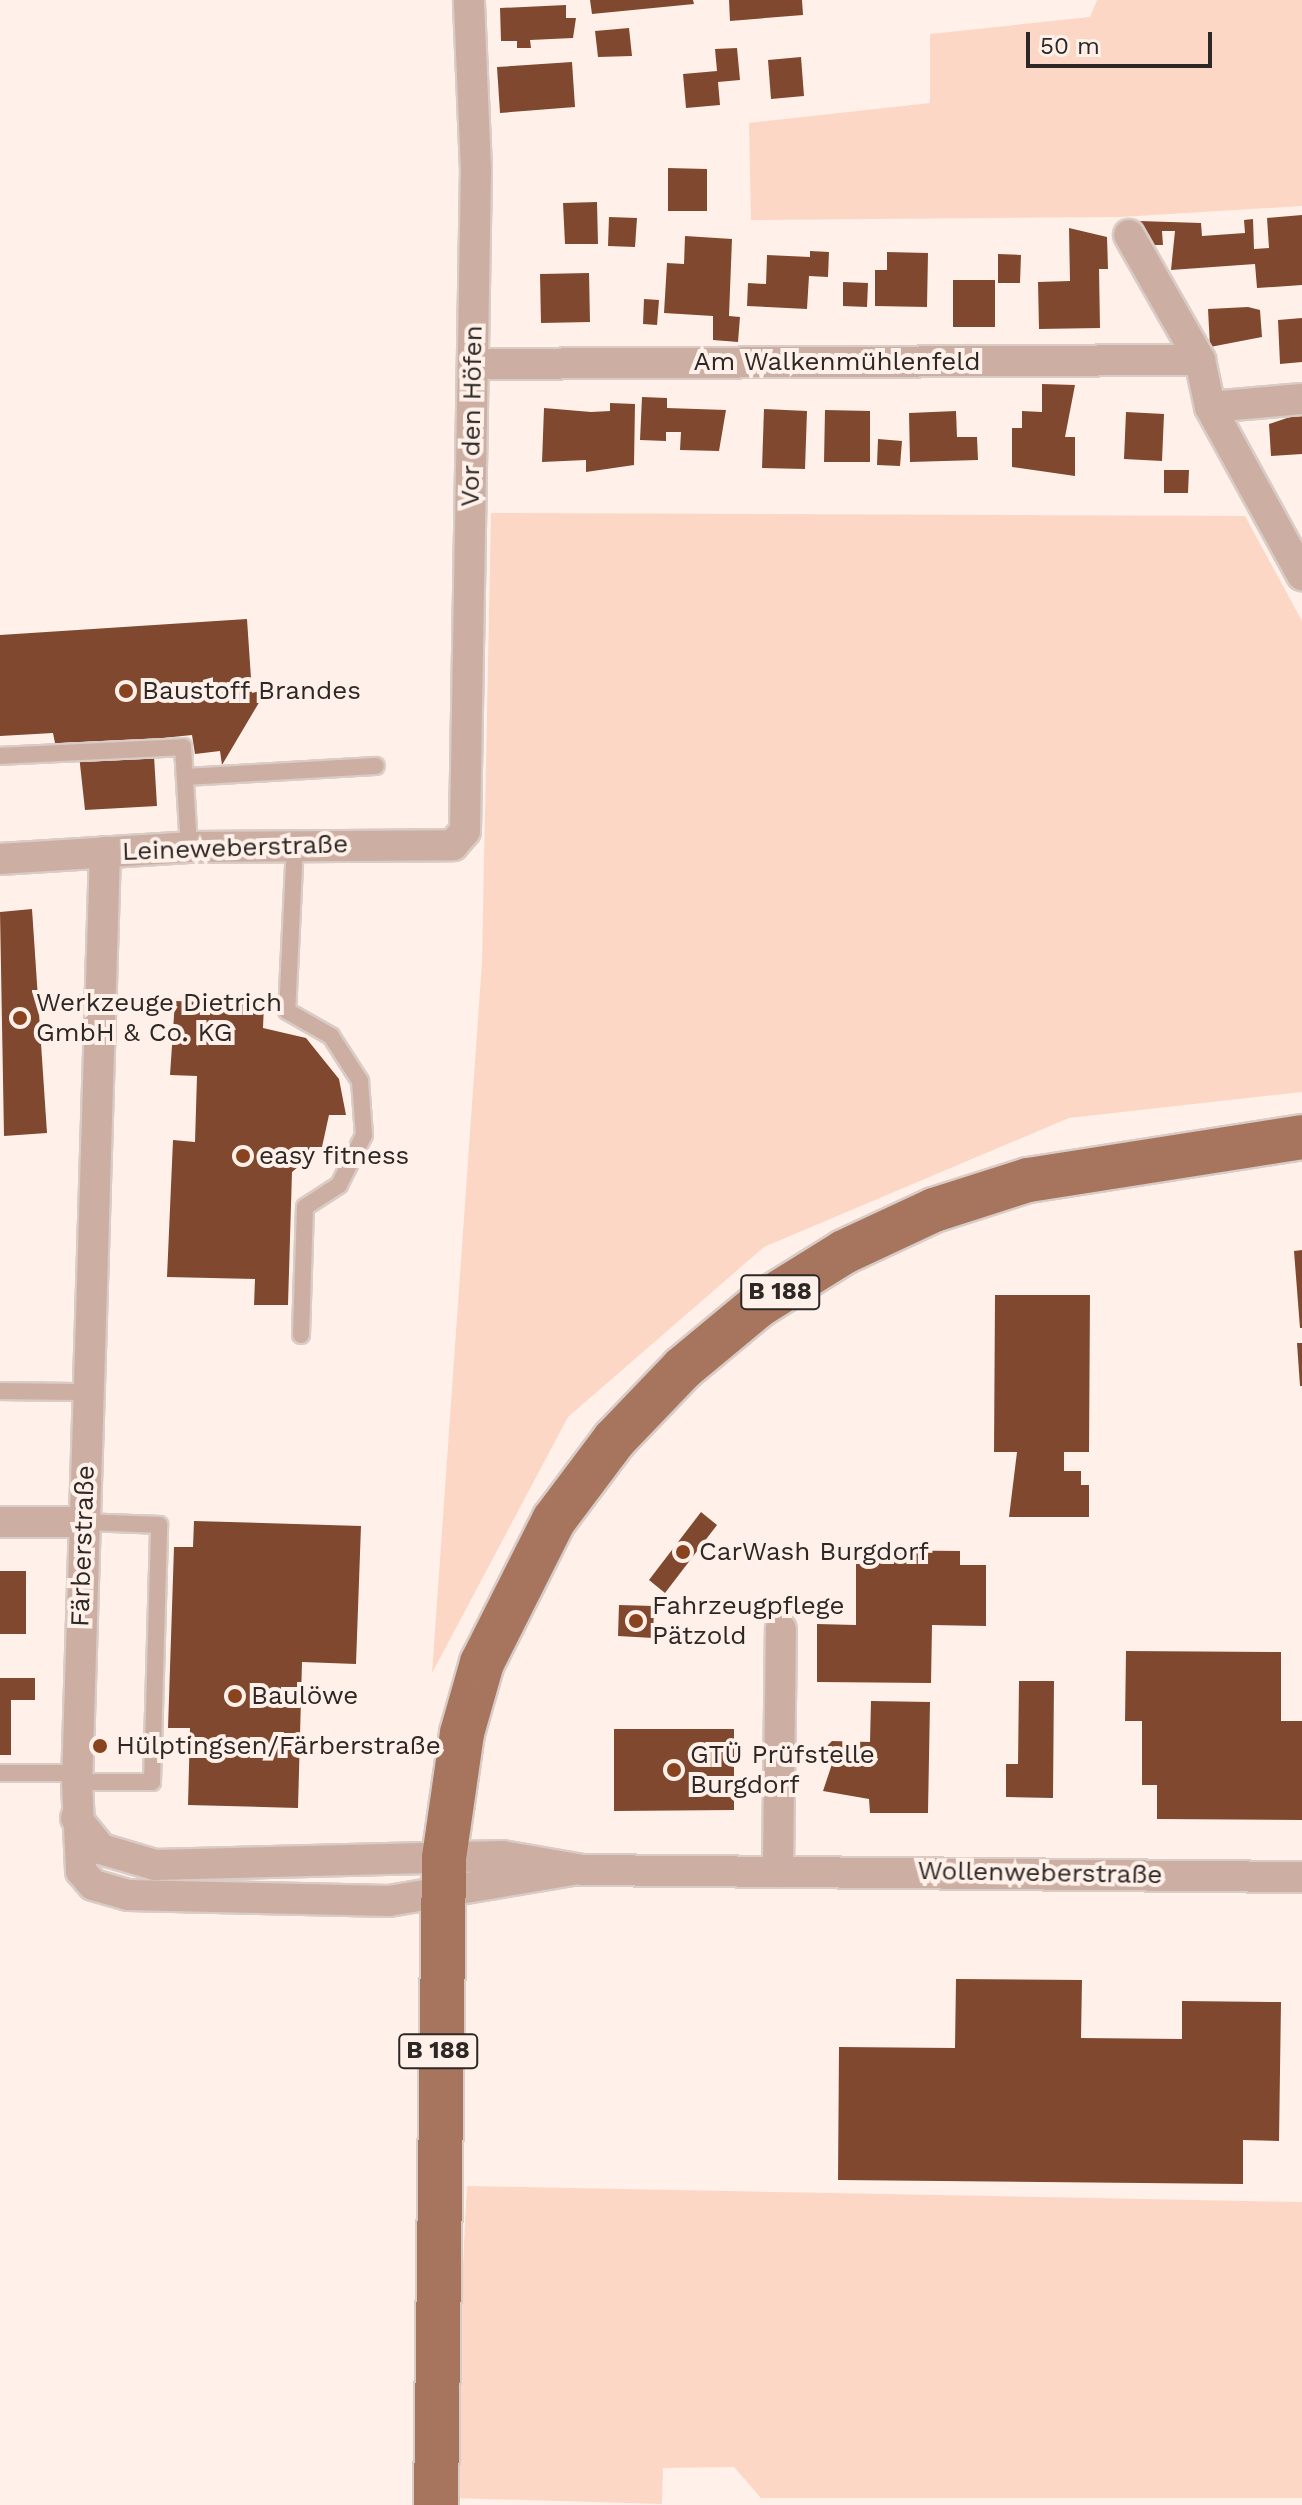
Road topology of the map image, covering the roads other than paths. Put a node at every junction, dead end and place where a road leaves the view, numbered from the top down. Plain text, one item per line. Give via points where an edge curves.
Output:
1 (469, 0) edge
2 (1129, 235) dead end
3 (1200, 360) junction
4 (473, 364) junction
5 (1302, 399) edge
6 (1210, 407) junction
7 (1302, 575) edge
8 (0, 756) edge
9 (376, 766) dead end
10 (185, 777) junction
11 (465, 831) joint
12 (295, 844) junction
13 (189, 847) junction
14 (105, 852) junction
15 (0, 859) edge
16 (1302, 1137) edge
17 (301, 1335) dead end
18 (0, 1391) edge
19 (88, 1392) junction
20 (0, 1522) edge
21 (83, 1522) junction
22 (781, 1629) dead end
23 (0, 1773) edge
24 (77, 1777) junction
25 (76, 1818) joint
26 (778, 1869) junction
27 (443, 1876) junction
28 (1302, 1877) edge
29 (436, 2505) edge

1 - 4 street, Vor den Höfen
2 - 3 street
3 - 4 street, Am Walkenmühlenfeld
3 - 6 street
4 - 11 street, Vor den Höfen
5 - 6 street
6 - 7 street
8 - 10 lane via 183,747
9 - 10 lane
10 - 13 lane
11 - 12 street, Leineweberstraße via 453,845
12 - 13 street, Leineweberstraße
12 - 17 lane via 287,1011 331,1036 360,1081 364,1135 339,1185 305,1207
13 - 14 street, Leineweberstraße
14 - 15 street, Leineweberstraße
14 - 19 street, Färberstraße
16 - 27 main road, B 188 via 1125,1160 981,1194 844,1252 720,1336 614,1440 511,1595 465,1722
18 - 19 lane
19 - 21 street, Färberstraße
20 - 21 street
21 - 24 street, Färberstraße
21 - 24 lane via 159,1525 152,1782
22 - 26 street
23 - 24 lane
24 - 25 street, Färberstraße
25 - 27 street, Wollenweberstraße via 101,1849 155,1865
26 - 27 street, Wollenweberstraße via 572,1870 502,1856
26 - 28 street, Wollenweberstraße
27 - 29 main road, B 188

